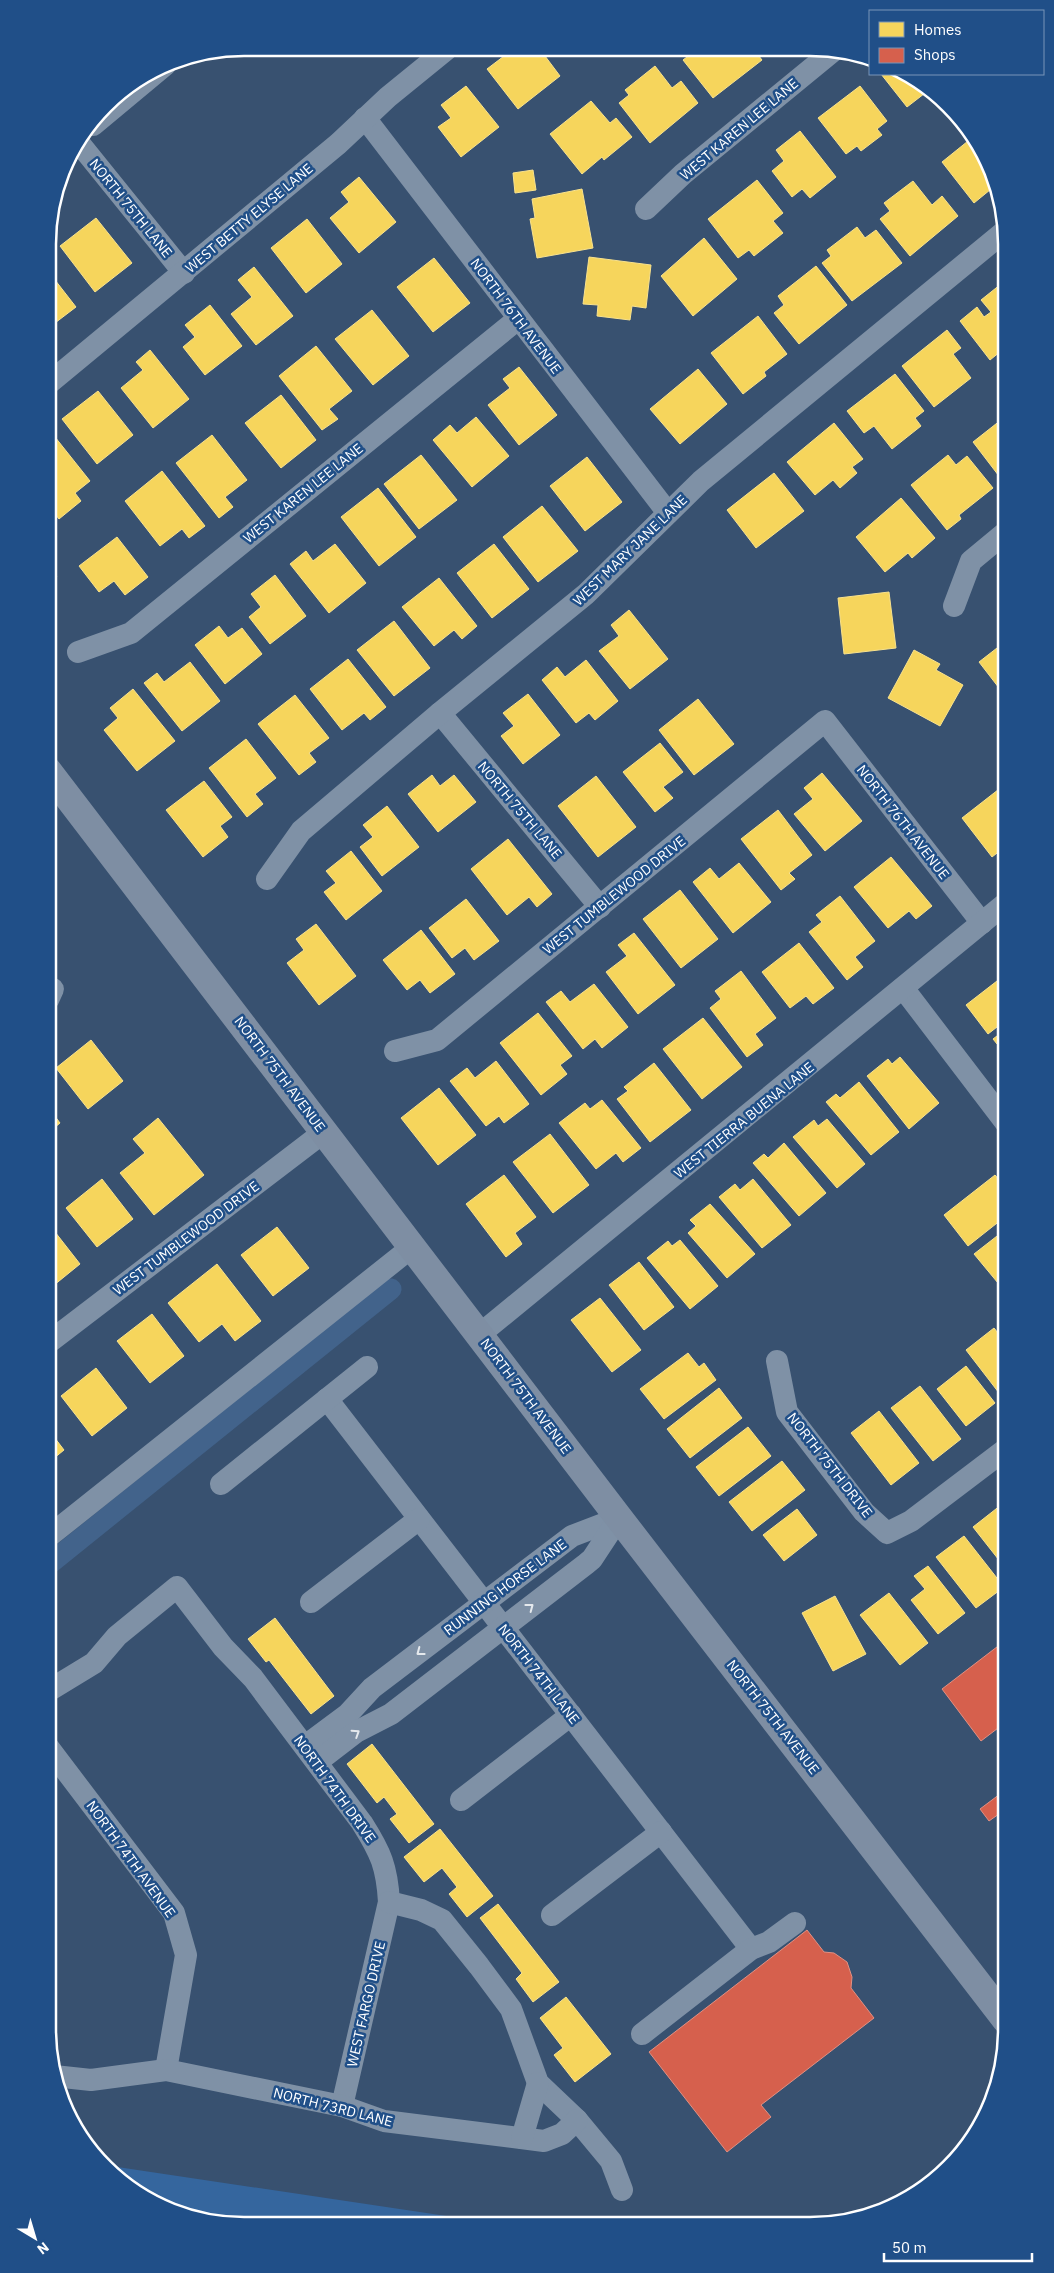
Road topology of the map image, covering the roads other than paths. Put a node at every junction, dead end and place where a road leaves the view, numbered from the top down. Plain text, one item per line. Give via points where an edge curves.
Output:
1 (439, 56) edge
2 (825, 57) edge
3 (365, 118) junction
4 (83, 148) edge
5 (646, 209) dead end
6 (997, 237) edge
7 (184, 273) junction
8 (518, 318) junction
9 (56, 377) edge
10 (668, 514) junction
11 (998, 539) edge
12 (954, 606) dead end
13 (78, 652) dead end
14 (440, 713) junction
15 (825, 721) joint
16 (56, 781) edge
17 (267, 879) dead end
18 (600, 907) junction
19 (998, 910) edge
20 (982, 923) junction
21 (903, 988) junction
22 (395, 1051) dead end
23 (998, 1113) edge
24 (324, 1132) junction
25 (412, 1247) junction
26 (479, 1335) junction
27 (56, 1337) edge
28 (777, 1362) dead end
29 (367, 1367) dead end
30 (327, 1399) junction
31 (998, 1455) edge
32 (221, 1484) dead end
33 (619, 1518) junction
34 (419, 1519) junction
35 (56, 1531) edge
36 (311, 1602) dead end
37 (484, 1603) junction
38 (503, 1627) junction
39 (56, 1686) edge
40 (372, 1688) junction
41 (391, 1714) junction
42 (571, 1715) junction
43 (311, 1754) junction
44 (56, 1758) edge
45 (461, 1800) dead end
46 (661, 1832) junction
47 (390, 1902) junction
48 (552, 1915) dead end
49 (795, 1923) dead end
50 (751, 1949) junction
51 (998, 2010) edge
52 (642, 2034) dead end
53 (166, 2070) junction
54 (63, 2077) edge
55 (538, 2083) junction
56 (342, 2106) junction
57 (576, 2120) junction
58 (522, 2138) junction
59 (622, 2190) dead end

1 - 3 street, WEST BETTY ELYSE LANE
2 - 5 street, WEST KAREN LEE LANE via 683,174
3 - 7 street, WEST BETTY ELYSE LANE
3 - 8 street, NORTH 76TH AVENUE
4 - 7 street, NORTH 75TH LANE
6 - 10 street, WEST MARY JANE LANE via 701,481
7 - 9 street, WEST BETTY ELYSE LANE
8 - 10 street, NORTH 76TH AVENUE
8 - 13 street, WEST KAREN LEE LANE via 131,633
10 - 14 street, WEST MARY JANE LANE via 586,594
11 - 12 street via 971,561
14 - 17 street, WEST MARY JANE LANE via 301,831
14 - 18 street, NORTH 75TH LANE
15 - 18 street, WEST TUMBLEWOOD DRIVE
15 - 20 street, NORTH 76TH AVENUE
16 - 24 main road, NORTH 75TH AVENUE
18 - 22 street, WEST TUMBLEWOOD DRIVE via 437,1040
19 - 20 street, WEST TIERRA BUENA LANE
20 - 21 street, WEST TIERRA BUENA LANE
21 - 23 street
21 - 26 street, WEST TIERRA BUENA LANE
24 - 25 main road, NORTH 75TH AVENUE
24 - 27 street, WEST TUMBLEWOOD DRIVE
25 - 26 main road, NORTH 75TH AVENUE
25 - 35 street
26 - 33 main road, NORTH 75TH AVENUE
28 - 31 street, NORTH 75TH DRIVE via 787,1412 864,1512 887,1533 912,1521
29 - 30 street
30 - 32 street
30 - 34 street, NORTH 74TH LANE
33 - 37 street, RUNNING HORSE LANE via 572,1536
38 -> 33 street via 592,1559
33 - 51 main road, NORTH 75TH AVENUE
34 - 36 street
34 - 37 street, NORTH 74TH LANE
37 - 38 street, NORTH 74TH LANE
37 -> 40 street, RUNNING HORSE LANE
38 - 41 street
38 - 42 street, NORTH 74TH LANE
39 - 43 street, NORTH 74TH DRIVE via 94,1663 117,1636 177,1587
40 - 41 street
40 - 43 street, RUNNING HORSE LANE
43 -> 41 street
42 - 45 street
42 - 46 street, NORTH 74TH LANE
43 - 47 street, NORTH 74TH DRIVE via 377,1846 387,1874
44 - 53 street, NORTH 74TH AVENUE via 174,1913 186,1955
46 - 48 street
46 - 50 street, NORTH 74TH LANE
47 - 55 street via 421,1910 442,1920 511,2009
47 - 56 street, WEST FARGO DRIVE
49 - 50 street via 769,1942
50 - 52 street
53 - 54 street, NORTH 73RD LANE via 91,2080
53 - 56 street, NORTH 73RD LANE
55 - 57 street
55 - 58 street
56 - 58 street, NORTH 73RD LANE via 384,2121
57 - 58 street, NORTH 73RD LANE via 562,2134 544,2141
57 - 59 street via 612,2161

